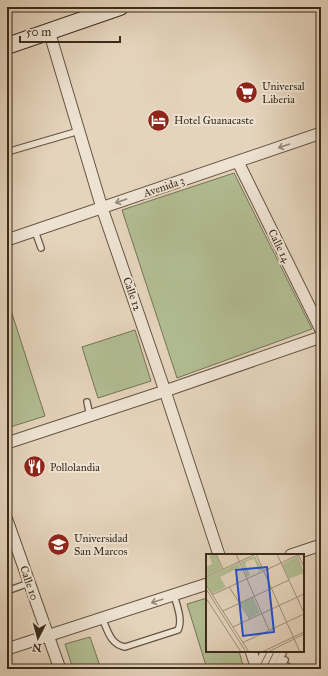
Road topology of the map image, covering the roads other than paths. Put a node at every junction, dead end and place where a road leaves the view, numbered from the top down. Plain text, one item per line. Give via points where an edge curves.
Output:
1 (120, 7) edge
2 (50, 31) junction
3 (7, 46) edge
4 (80, 131) junction
5 (321, 133) edge
6 (7, 152) edge
7 (238, 162) junction
8 (102, 208) junction
9 (35, 230) junction
10 (7, 240) edge
11 (41, 248) dead end
12 (321, 330) edge
13 (321, 337) edge
14 (165, 391) junction
15 (87, 402) dead end
16 (90, 416) junction
17 (7, 443) edge
18 (7, 520) edge
19 (10, 540) edge
20 (321, 544) edge
21 (219, 554) edge
22 (294, 554) edge
23 (29, 583) junction
24 (206, 584) edge
25 (7, 591) edge
26 (174, 595) junction
27 (102, 618) junction
28 (48, 636) junction
29 (7, 649) edge
30 (269, 652) edge
31 (281, 652) edge
32 (255, 658) edge
33 (286, 665) edge
34 (60, 669) edge
35 (269, 669) edge
36 (275, 669) edge
37 (280, 669) edge

1 - 2 street
2 - 3 street
2 - 4 street, Calle 12
4 - 6 lane
4 - 8 street, Calle 12
5 -> 7 street, Avenida 3
7 -> 8 street, Avenida 3
7 - 12 street, Calle 14
8 - 9 street, Avenida 3
8 - 14 street, Calle 12
9 - 10 street, Avenida 3
9 - 11 lane
13 - 14 street
14 - 16 street
14 - 21 street, Calle 12
15 - 16 lane
16 - 17 street
18 - 19 street, Calle 10
19 - 23 street, Calle 10
20 - 22 street
23 - 25 lane
23 - 28 street, Calle 10
24 - 26 street
26 -> 27 street
26 - 27 lane via 180,621 178,630 125,647 112,641
27 - 28 street
28 - 29 street
28 - 34 street, Calle 10
30 - 32 lane
31 - 35 lane
31 - 36 lane
33 - 37 lane

